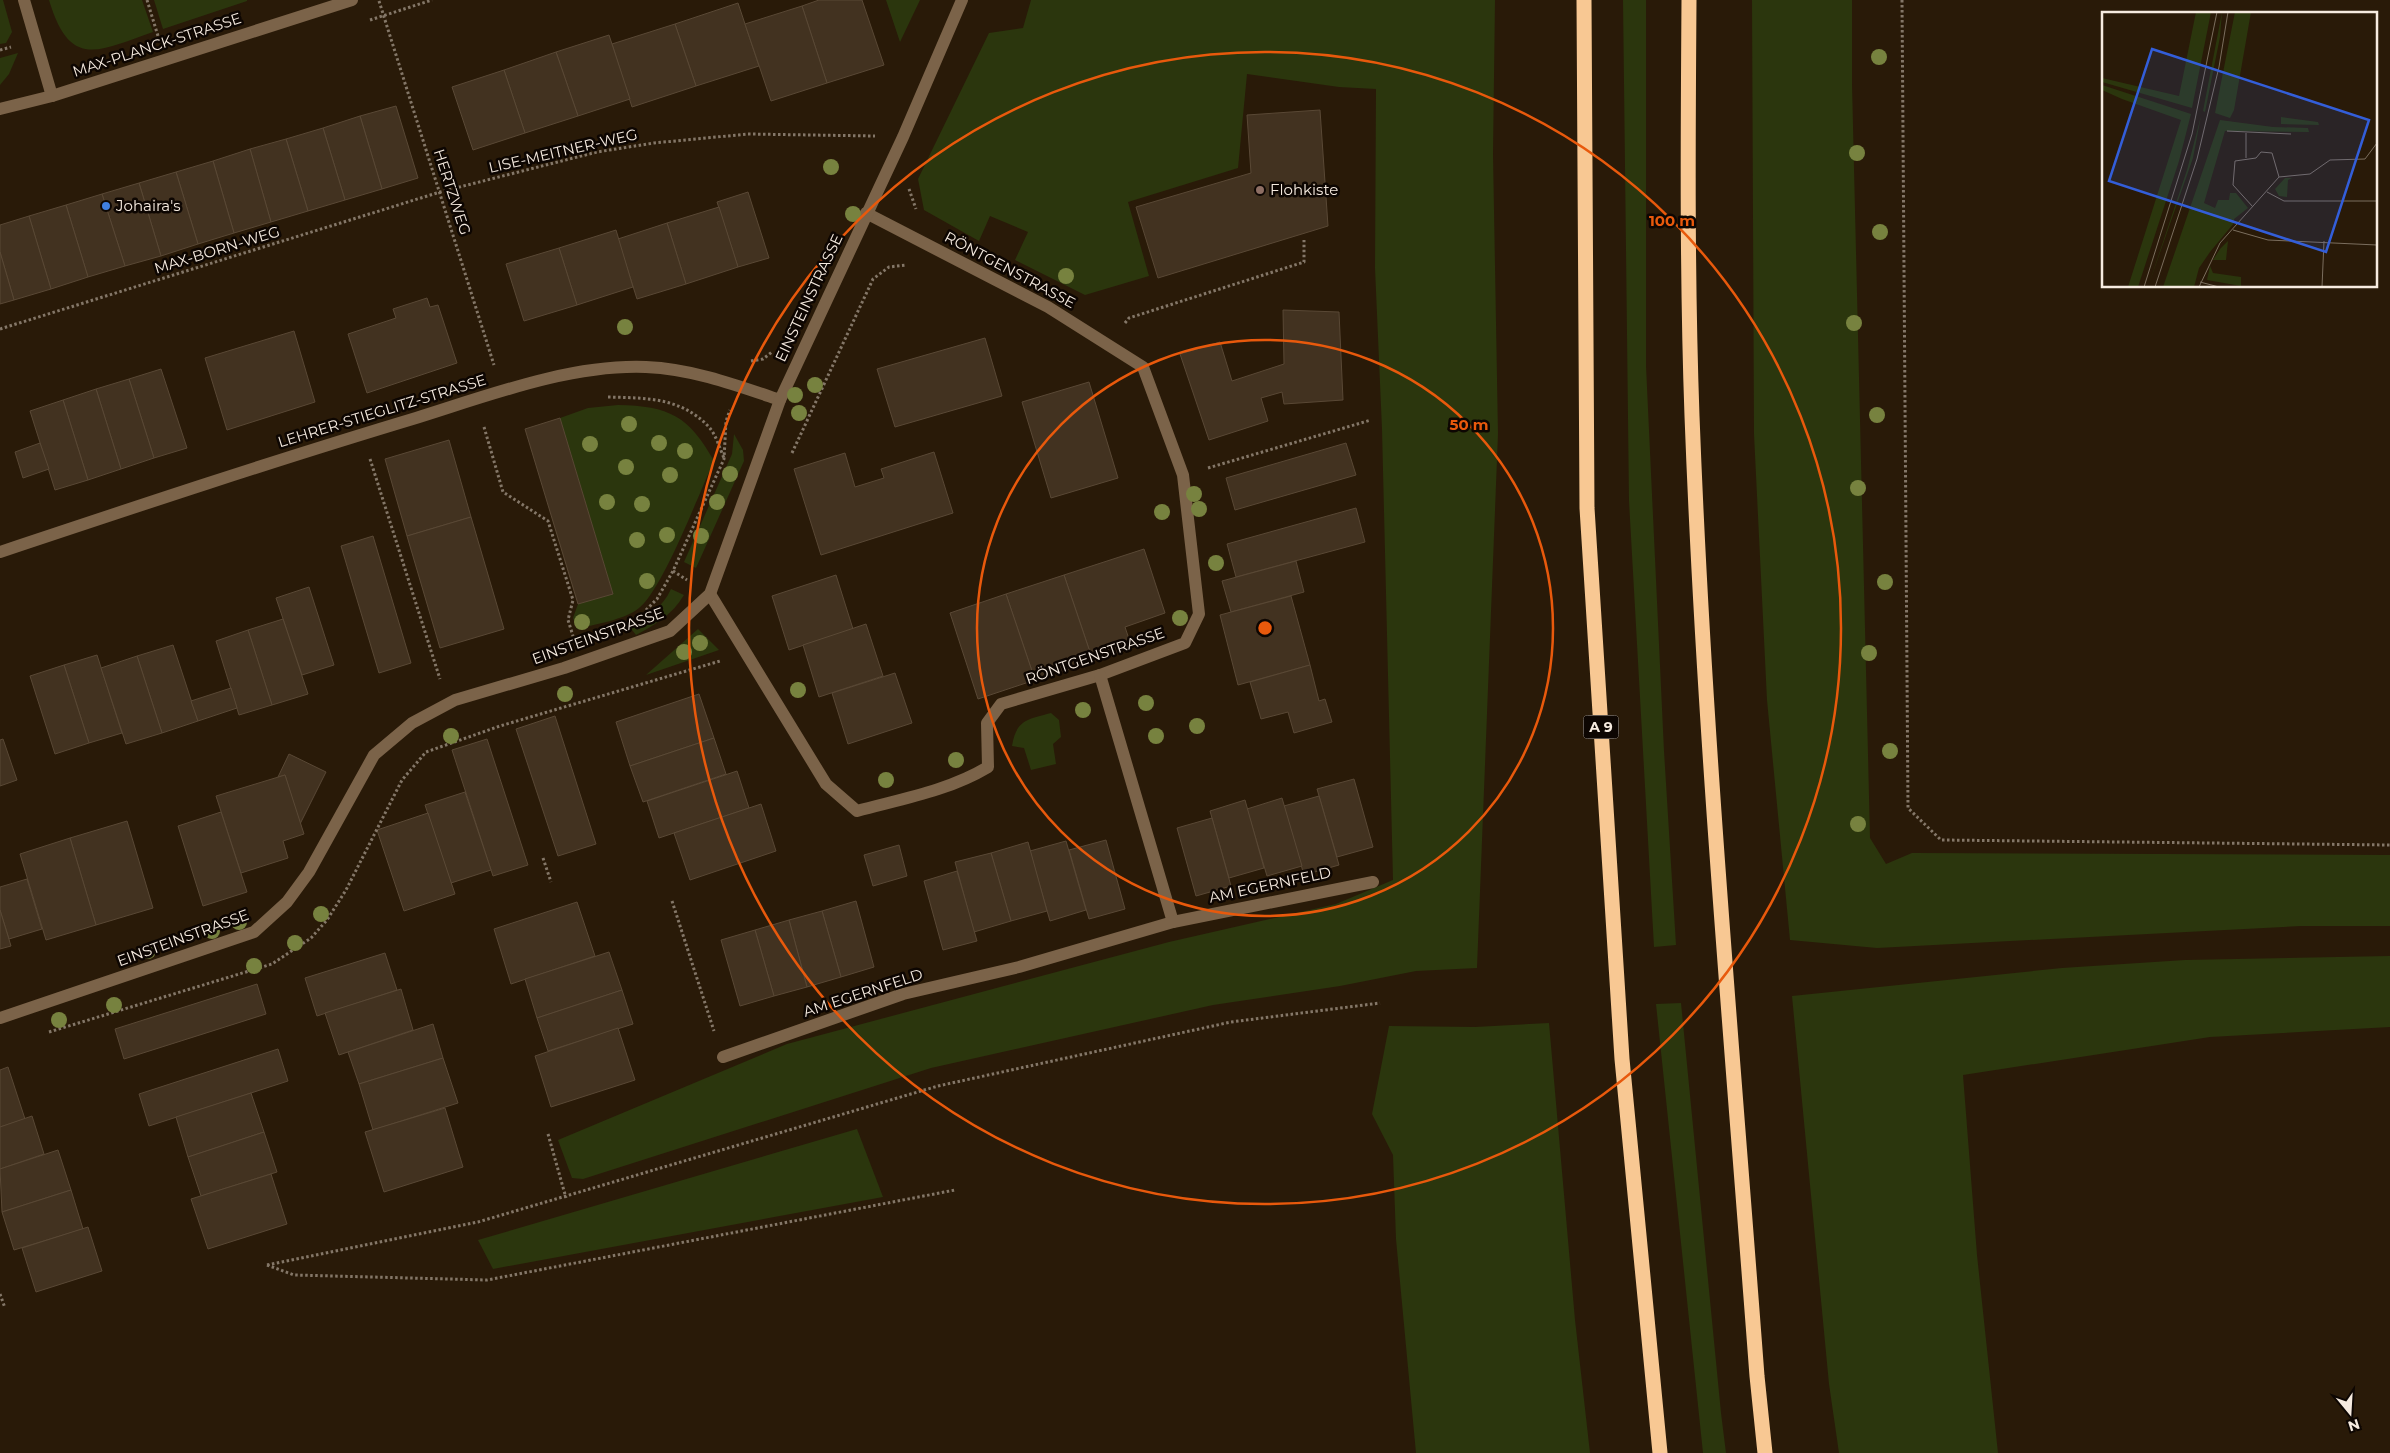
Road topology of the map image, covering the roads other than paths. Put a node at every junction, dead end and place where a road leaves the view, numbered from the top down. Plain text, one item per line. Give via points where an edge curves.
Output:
1 (24, 0) edge
2 (352, 0) edge
3 (962, 0) edge
4 (1584, 0) edge
5 (1689, 0) edge
6 (52, 96) junction
7 (0, 109) edge
8 (866, 213) junction
9 (780, 400) junction
10 (0, 552) edge
11 (710, 594) junction
12 (1100, 675) junction
13 (1373, 882) dead end
14 (1173, 922) junction
15 (0, 1018) edge
16 (723, 1057) road end
17 (1660, 1453) edge
18 (1765, 1453) edge

1 - 6 street
2 - 6 street, MAX-PLANCK-STRASSE
3 - 8 street, EINSTEINSTRASSE via 903,137
4 - 17 highway, A 9 via 1587,508 1622,1059
5 - 18 highway via 1688,211 1694,456 1711,763
6 - 7 street, MAX-PLANCK-STRASSE
8 - 9 street, EINSTEINSTRASSE
8 - 12 street, RÖNTGENSTRASSE via 1048,307 1143,367 1183,475 1199,614 1185,643
9 - 10 street, LEHRER-STIEGLITZ-STRASSE via 704,374 646,367 584,372 502,392 294,454
9 - 11 street, EINSTEINSTRASSE
11 - 12 street, RÖNTGENSTRASSE via 826,784 857,811 969,779 988,767 987,723 1001,704
11 - 15 street, EINSTEINSTRASSE via 670,631 582,662 455,700 412,723 374,755 309,872 287,902 254,932
12 - 14 street
13 - 14 street, AM EGERNFELD
14 - 16 street, AM EGERNFELD via 1019,967 904,994

